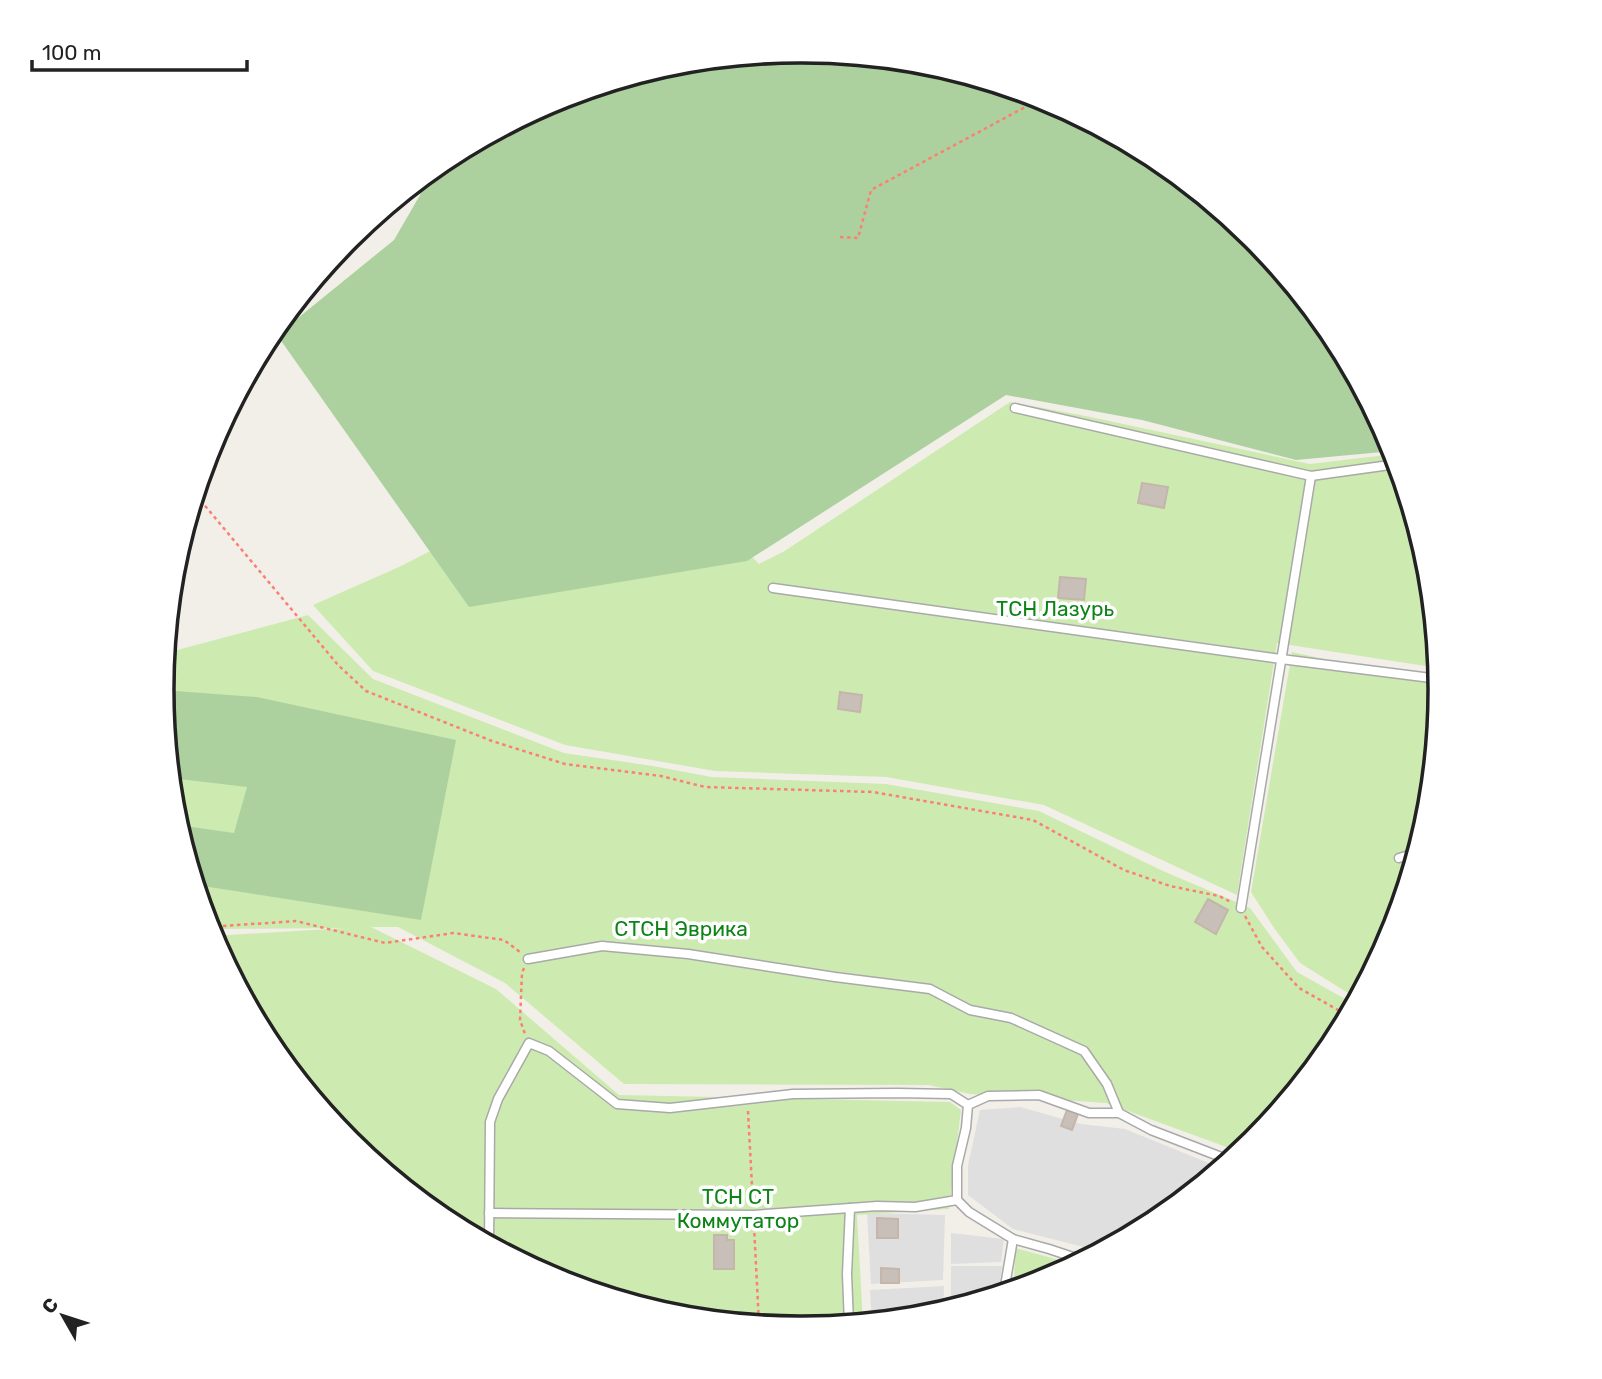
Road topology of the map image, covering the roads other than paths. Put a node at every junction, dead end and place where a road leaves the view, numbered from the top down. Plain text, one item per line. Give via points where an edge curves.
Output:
1 (1015, 408) dead end
2 (1386, 465) edge
3 (1311, 475) junction
4 (773, 587) dead end
5 (1281, 659) junction
6 (1427, 678) edge
7 (1404, 857) edge
8 (1399, 859) dead end
9 (1241, 908) road end
10 (528, 959) road end
11 (968, 1105) junction
12 (1119, 1113) junction
13 (1219, 1156) edge
14 (957, 1200) junction
15 (850, 1208) junction
16 (489, 1213) junction
17 (489, 1233) edge
18 (1013, 1240) junction
19 (1068, 1255) edge
20 (1006, 1282) edge
21 (849, 1314) edge

1 - 3 lane
2 - 3 lane
3 - 5 lane
4 - 5 lane
5 - 6 lane
5 - 9 lane
7 - 8 lane
10 - 12 lane via 602,946 930,989 970,1010 1011,1018 1084,1051 1107,1084
11 - 12 lane via 988,1096 1039,1096 1089,1113
11 - 14 lane via 957,1166
11 - 16 lane via 951,1094 898,1093 793,1094 670,1108 617,1104 550,1051 529,1043 490,1122
12 - 13 lane
14 - 15 lane via 915,1208
14 - 18 lane
15 - 16 lane via 753,1215
15 - 21 lane
16 - 17 lane
18 - 19 lane
18 - 20 lane

